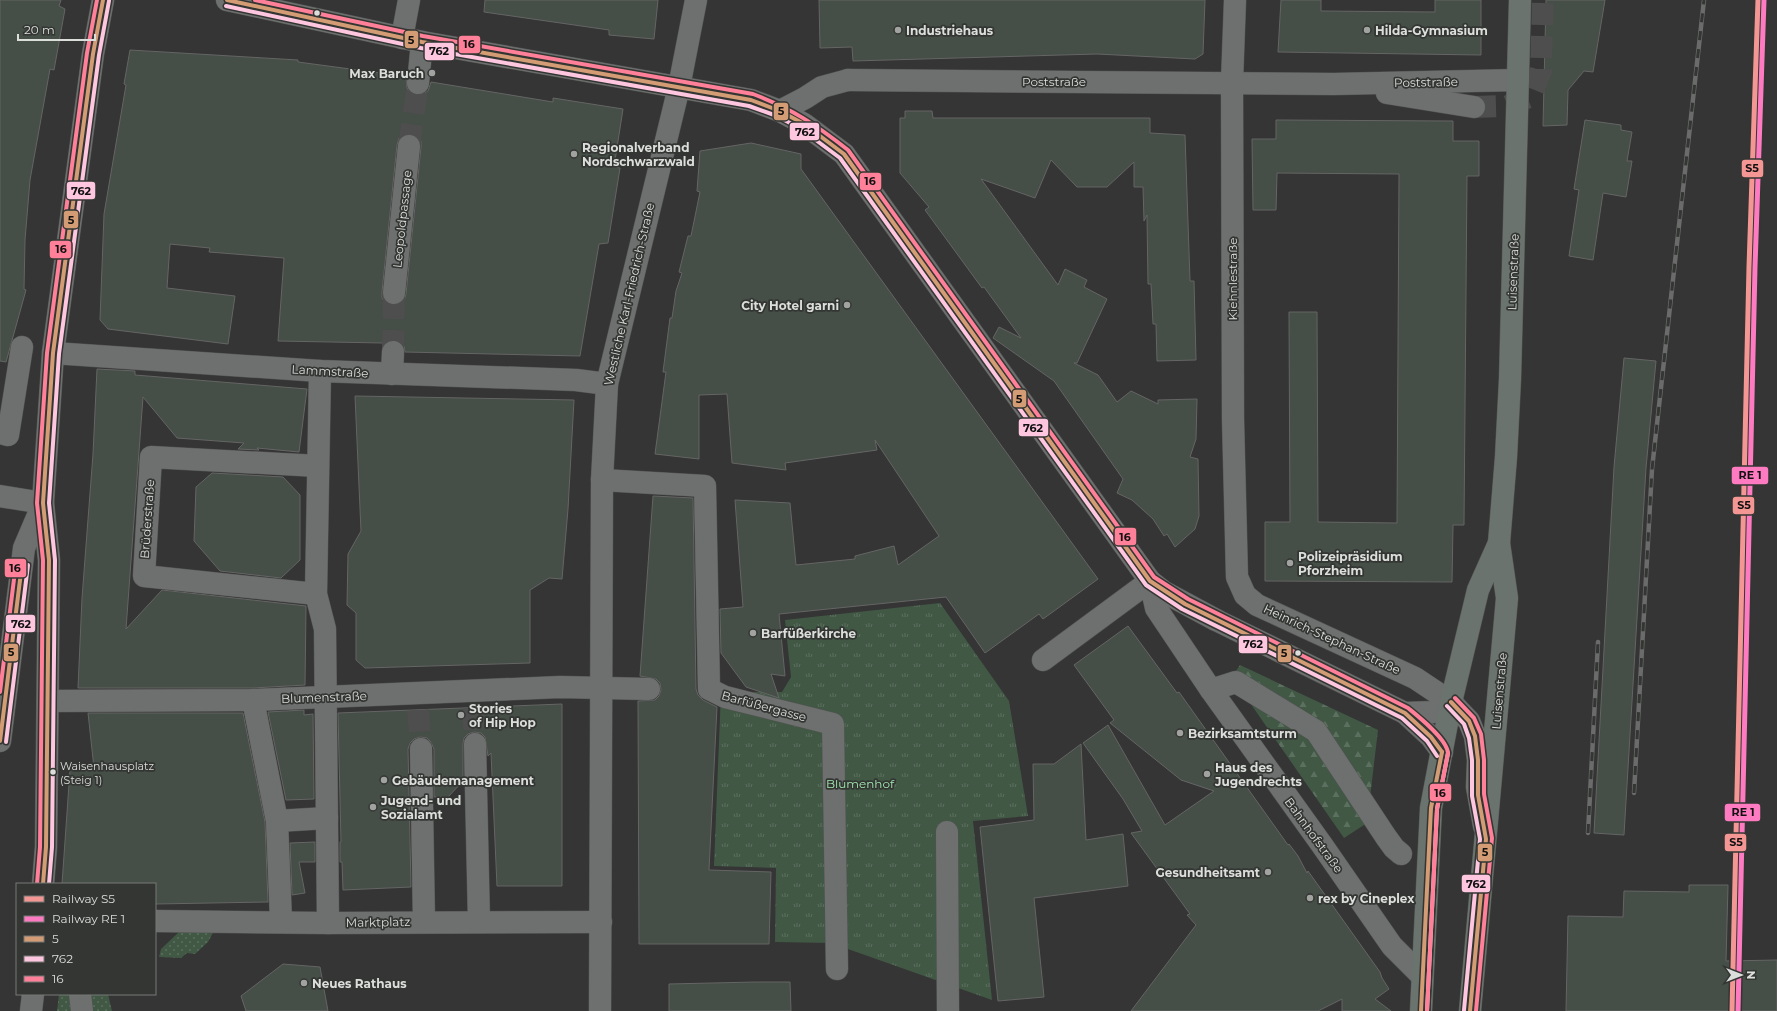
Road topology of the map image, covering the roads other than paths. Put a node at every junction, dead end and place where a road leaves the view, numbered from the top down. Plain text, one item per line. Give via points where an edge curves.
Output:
1 (104, 0) edge
2 (227, 0) edge
3 (409, 0) edge
4 (696, 0) edge
5 (1234, 0) edge
6 (1520, 0) edge
7 (412, 40) junction
8 (1518, 80) junction
9 (1232, 82) junction
10 (418, 83) tunnel mouth
11 (1334, 84) junction
12 (678, 87) junction
13 (1474, 107) tunnel mouth
14 (780, 110) junction
15 (409, 146) tunnel mouth
16 (394, 293) tunnel mouth
17 (22, 347) dead end
18 (393, 352) tunnel mouth
19 (53, 353) junction
20 (320, 371) junction
21 (392, 374) junction
22 (607, 384) junction
23 (0, 433) edge
24 (318, 466) junction
25 (602, 480) junction
26 (0, 496) edge
27 (43, 503) junction
28 (1499, 543) junction
29 (1237, 559) joint
30 (1150, 581) junction
31 (316, 594) junction
32 (1043, 660) dead end
33 (601, 689) junction
34 (649, 689) dead end
35 (1211, 690) junction
36 (324, 696) junction
37 (253, 700) junction
38 (48, 701) junction
39 (1451, 702) junction
40 (1405, 713) junction
41 (0, 732) edge
42 (475, 744) tunnel mouth
43 (421, 749) tunnel mouth
44 (1442, 752) junction
45 (327, 818) junction
46 (277, 821) junction
47 (947, 832) dead end
48 (1486, 839) junction
49 (1401, 854) dead end
50 (43, 883) edge
51 (156, 921) edge
52 (282, 921) junction
53 (424, 922) junction
54 (479, 922) junction
55 (601, 922) junction
56 (328, 923) junction
57 (837, 968) dead end
58 (1422, 976) junction
59 (33, 995) edge
60 (80, 995) edge
61 (31, 1011) edge
62 (82, 1011) edge
63 (600, 1011) edge
64 (948, 1011) edge
65 (1421, 1011) edge
66 (1470, 1011) edge

1 - 19 street via 93,54
2 - 7 street, Bahnhofstraße
3 - 7 street
4 - 12 street, Westliche Karl-Friedrich-Straße
5 - 9 street, Kiehnlestraße
6 - 8 main road, Luisenstraße
7 - 10 street
7 - 12 street, Bahnhofstraße
8 - 11 street, Poststraße
8 - 28 main road, Luisenstraße via 1510,379
9 - 11 street, Poststraße
9 - 14 street, Poststraße via 848,80 822,87
9 - 29 street, Kiehnlestraße via 1233,419
11 - 13 street, Poststraße
12 - 14 street, Bahnhofstraße via 729,95
12 - 22 street, Westliche Karl-Friedrich-Straße
14 - 30 street, Bahnhofstraße via 804,124 844,154
15 - 16 street, Leopoldpassage
17 - 23 street via 8,435
18 - 21 street
19 - 20 street, Lammstraße
19 - 27 street
20 - 21 street, Lammstraße
20 - 24 street
21 - 22 street, Lammstraße via 576,380
22 - 25 street, Westliche Karl-Friedrich-Straße
24 - 31 street
24 - 31 street, Brüderstraße via 151,457 144,576
25 - 33 street, Westliche Karl-Friedrich-Straße
25 - 57 street, Barfüßergasse via 705,486 710,689 725,697 833,724
26 - 27 street
27 - 38 street via 49,560
27 - 41 street via 24,548
28 - 39 main road, Luisenstraße via 1478,590
28 - 48 main road, Luisenstraße via 1507,598
29 - 39 street, Heinrich-Stephan-Straße via 1239,582 1246,595 1257,605 1415,678
30 - 32 street
30 - 35 street, Bahnhofstraße via 1156,608
30 - 40 street, Bahnhofstraße via 1164,592 1216,620
31 - 36 street via 324,629
33 - 34 street
33 - 36 street, Blumenstraße via 560,687 473,700 418,701
33 - 55 street, Westliche Karl-Friedrich-Straße
35 - 49 street via 1236,682 1316,731 1386,837
35 - 58 street, Bahnhofstraße via 1392,946
36 - 37 street, Blumenstraße
36 - 45 street
37 - 38 street, Blumenstraße
37 - 46 street
38 - 50 street
39 - 40 street, Bahnhofstraße via 1434,712
39 - 44 main road, Luisenstraße
39 - 48 street via 1469,721 1475,736 1478,795
40 - 44 street, Bahnhofstraße via 1431,736
42 - 54 street
43 - 53 street
44 - 58 main road, Luisenstraße via 1431,808
45 - 46 street
45 - 56 street
46 - 52 street
47 - 64 street
48 - 66 main road, Luisenstraße
51 - 52 street, Marktplatz
52 - 56 street, Marktplatz
53 - 54 street, Marktplatz
53 - 56 street, Marktplatz
54 - 55 street, Marktplatz
55 - 63 street, Westliche Karl-Friedrich-Straße
58 - 65 main road, Luisenstraße
59 - 61 street
60 - 62 street

